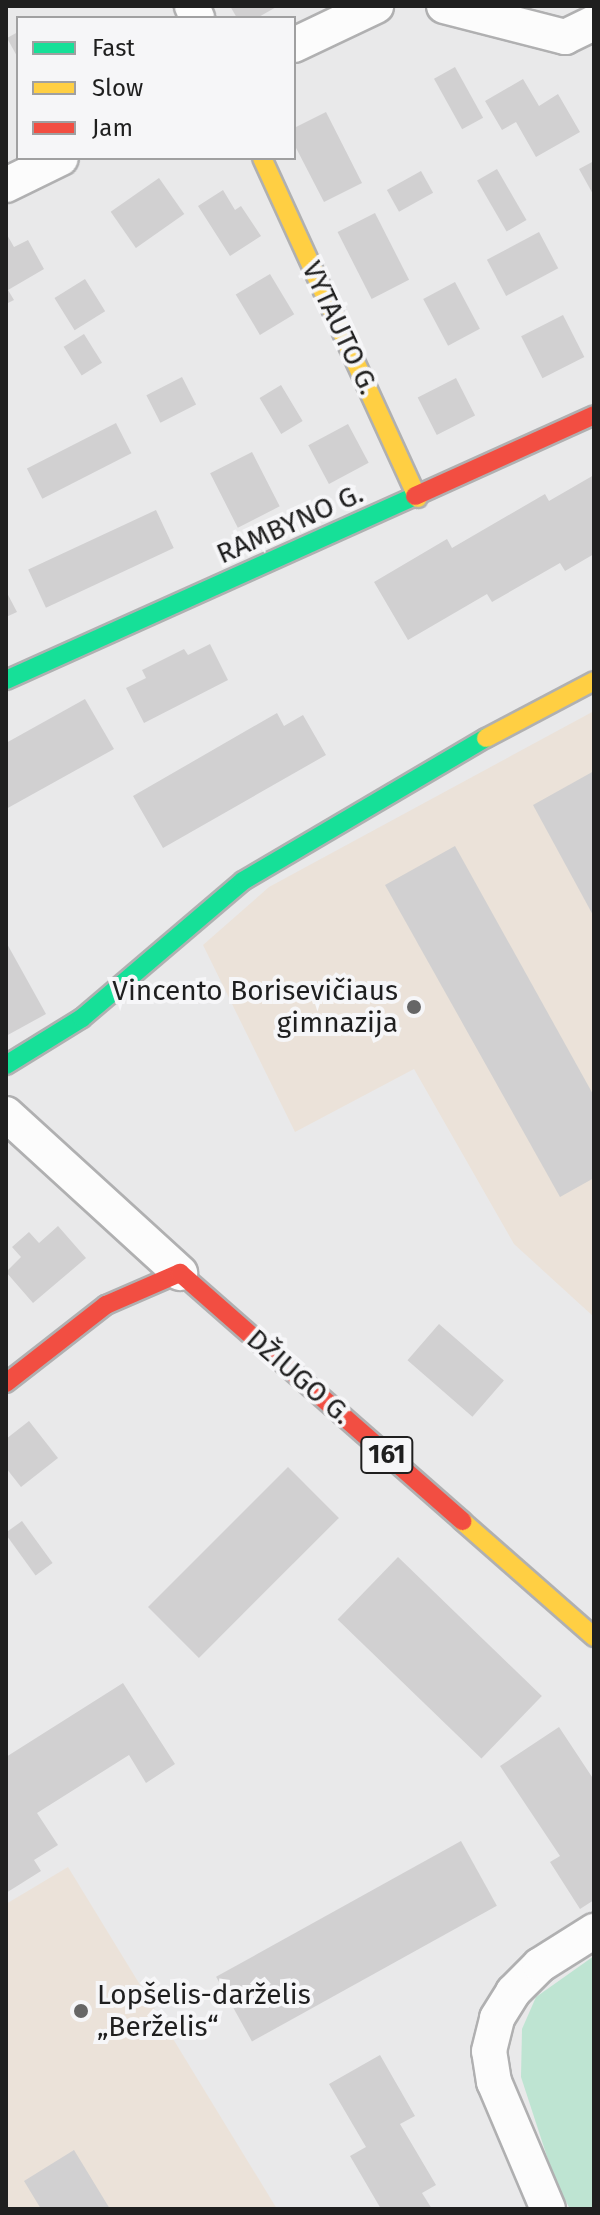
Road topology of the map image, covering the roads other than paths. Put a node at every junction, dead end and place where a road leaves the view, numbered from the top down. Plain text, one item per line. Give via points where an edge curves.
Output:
1 (376, 6) edge
2 (444, 6) edge
3 (594, 23) edge
4 (296, 44) edge
5 (57, 160) edge
6 (263, 160) edge
7 (6, 185) edge
8 (594, 415) edge
9 (418, 498) junction
10 (6, 680) edge
11 (594, 681) edge
12 (6, 1065) edge
13 (6, 1114) edge
14 (180, 1273) junction
15 (6, 1383) edge
16 (594, 1637) edge
17 (594, 1931) edge
18 (548, 2209) edge

1 - 4 street
2 - 3 street via 565,37
5 - 7 street
6 - 9 street, VYTAUTO G.
8 - 9 street, RAMBYNO G.
9 - 10 street, RAMBYNO G.
11 - 12 street via 449,758 243,881 82,1018
13 - 14 street, DŽIUGO G.
14 - 15 street via 106,1305
14 - 16 street, DŽIUGO G. / 161
17 - 18 street via 540,1965 513,1992 497,2018 489,2051 494,2082

